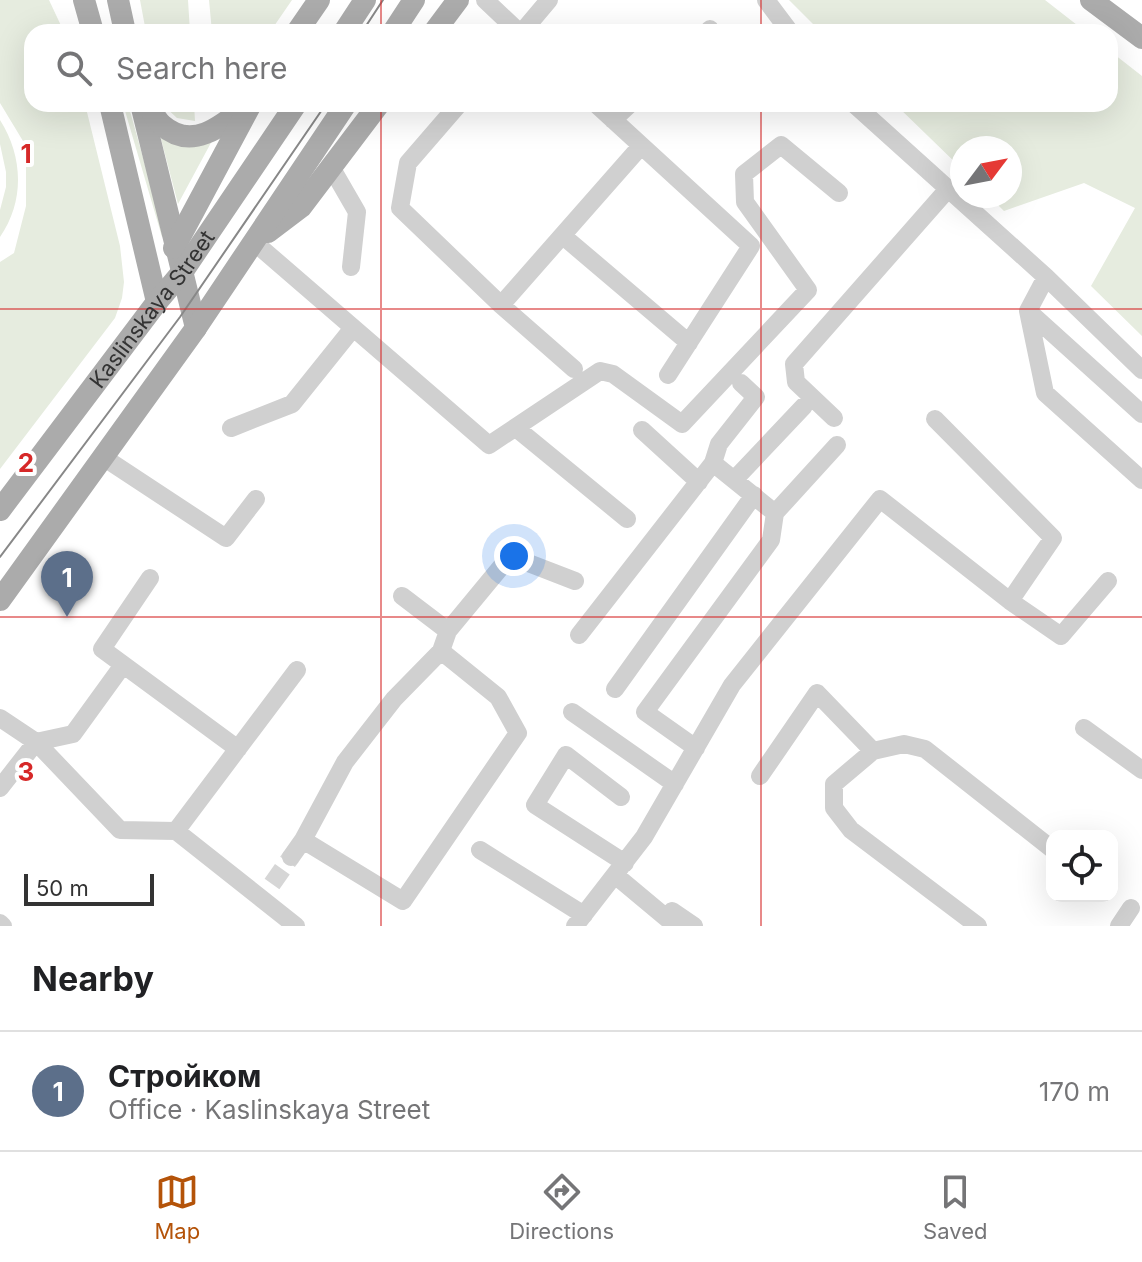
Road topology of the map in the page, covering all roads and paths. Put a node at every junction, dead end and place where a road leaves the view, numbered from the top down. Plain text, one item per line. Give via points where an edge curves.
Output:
1 (118, 0) edge
2 (319, 0) edge
3 (414, 0) edge
4 (458, 0) edge
5 (485, 0) edge
6 (549, 0) edge
7 (766, 0) edge
8 (1091, 0) edge
9 (84, 3) edge
10 (363, 4) edge
11 (91, 24) edge
12 (123, 24) edge
13 (302, 24) edge
14 (349, 24) edge
15 (398, 24) edge
16 (440, 24) edge
17 (512, 24) edge
18 (528, 24) edge
19 (784, 24) edge
20 (1142, 38) edge
21 (112, 112) edge
22 (143, 112) edge
23 (152, 112) edge
24 (240, 112) edge
25 (246, 112) edge
26 (291, 112) edge
27 (341, 112) edge
28 (373, 112) edge
29 (452, 112) edge
30 (604, 112) edge
31 (622, 112) edge
32 (863, 112) edge
33 (613, 120) junction
34 (641, 146) junction
35 (331, 167) junction
36 (948, 189) junction
37 (839, 193) dead end
38 (563, 236) junction
39 (254, 242) junction
40 (176, 243) junction
41 (351, 267) dead end
42 (183, 271) junction
43 (1046, 277) junction
44 (157, 302) junction
45 (501, 305) junction
46 (1028, 311) junction
47 (196, 328) junction
48 (353, 328) junction
49 (689, 343) junction
50 (574, 369) dead end
51 (1142, 370) edge
52 (668, 375) dead end
53 (741, 383) dead end
54 (804, 406) dead end
55 (1142, 414) edge
56 (834, 418) dead end
57 (935, 419) dead end
58 (231, 428) dead end
59 (516, 428) junction
60 (642, 430) dead end
61 (837, 445) dead end
62 (103, 457) junction
63 (713, 463) junction
64 (734, 480) junction
65 (1142, 480) edge
66 (699, 482) junction
67 (754, 495) junction
68 (256, 499) dead end
69 (0, 510) edge
70 (775, 513) junction
71 (627, 519) dead end
72 (150, 578) dead end
73 (575, 581) dead end
74 (1108, 581) dead end
75 (402, 596) dead end
76 (0, 600) edge
77 (1010, 601) junction
78 (448, 631) junction
79 (579, 635) dead end
80 (441, 651) junction
81 (123, 665) junction
82 (297, 670) dead end
83 (615, 689) dead end
84 (572, 712) dead end
85 (0, 718) edge
86 (1084, 728) dead end
87 (36, 742) junction
88 (699, 742) junction
89 (238, 749) junction
90 (873, 751) junction
91 (1142, 770) edge
92 (760, 776) dead end
93 (675, 784) junction
94 (0, 788) edge
95 (621, 797) dead end
96 (176, 831) junction
97 (303, 840) junction
98 (1046, 844) edge
99 (480, 850) dead end
100 (291, 857) tunnel mouth
101 (620, 869) junction
102 (272, 884) tunnel mouth
103 (263, 902) junction
104 (1131, 908) dead end
105 (674, 918) edge
106 (579, 921) edge
107 (296, 926) edge
108 (694, 926) edge
109 (978, 926) edge
110 (1119, 926) edge

1 - 12 main road
2 - 13 main road
3 - 15 main road
4 - 16 main road
5 - 17 street
6 - 18 street
7 - 19 street
8 - 20 main road
9 - 11 main road
10 - 14 main road
21 - 44 main road
22 - 40 main road
23 - 24 main road via 174,134 192,137 223,126
25 - 40 main road
26 - 42 main road, Kaslinskaya Street
27 - 39 main road
28 - 35 main road
29 - 45 street via 408,163 400,208
30 - 33 street
31 - 33 street
32 - 36 street
33 - 34 street
34 - 38 street
34 - 49 street via 751,246
35 - 39 main road via 301,207
35 - 41 street via 357,212
36 - 43 street
36 - 56 street via 794,364 796,382
37 - 59 street via 781,145 744,174 745,202 808,290 682,424 613,374 600,371
38 - 45 street
38 - 49 street
39 - 47 main road
39 - 48 street
40 - 42 main road
40 - 44 main road
42 - 44 main road, Kaslinskaya Street
42 - 47 main road
43 - 46 street
43 - 51 street
44 - 47 main road
44 - 69 main road, Kaslinskaya Street
45 - 50 street
46 - 55 street
46 - 65 street via 1045,393
47 - 62 main road
48 - 58 street via 292,404
48 - 59 street via 489,445
49 - 52 street
53 - 63 street via 756,397 719,444
54 - 64 street
57 - 77 street via 1053,538
59 - 71 street
60 - 66 street
61 - 70 street
62 - 68 street via 226,538
62 - 76 main road
63 - 64 street
63 - 66 street
64 - 67 street
66 - 79 street
67 - 70 street
67 - 83 street
70 - 88 street via 771,540 645,712
72 - 81 street via 102,649
73 - 78 street via 510,556
74 - 77 street via 1061,636
75 - 78 street
77 - 88 street via 880,499 732,685
78 - 80 street
80 - 97 street via 394,699 345,762
80 - 97 street via 498,697 518,733 403,901
81 - 87 street via 73,734
81 - 89 street
82 - 89 street
84 - 93 street
85 - 87 street
86 - 91 street
87 - 94 street
87 - 96 street via 120,830
88 - 93 street
89 - 96 street
90 - 92 street via 817,693
90 - 98 street via 904,744 925,749
90 - 109 street via 834,784 834,808 851,830
93 - 101 street
95 - 101 street via 566,755 535,805
96 - 103 street
97 - 100 street
99 - 106 street
101 - 105 street
101 - 106 street
102 - 103 street
103 - 107 street
104 - 110 street
105 - 108 street

